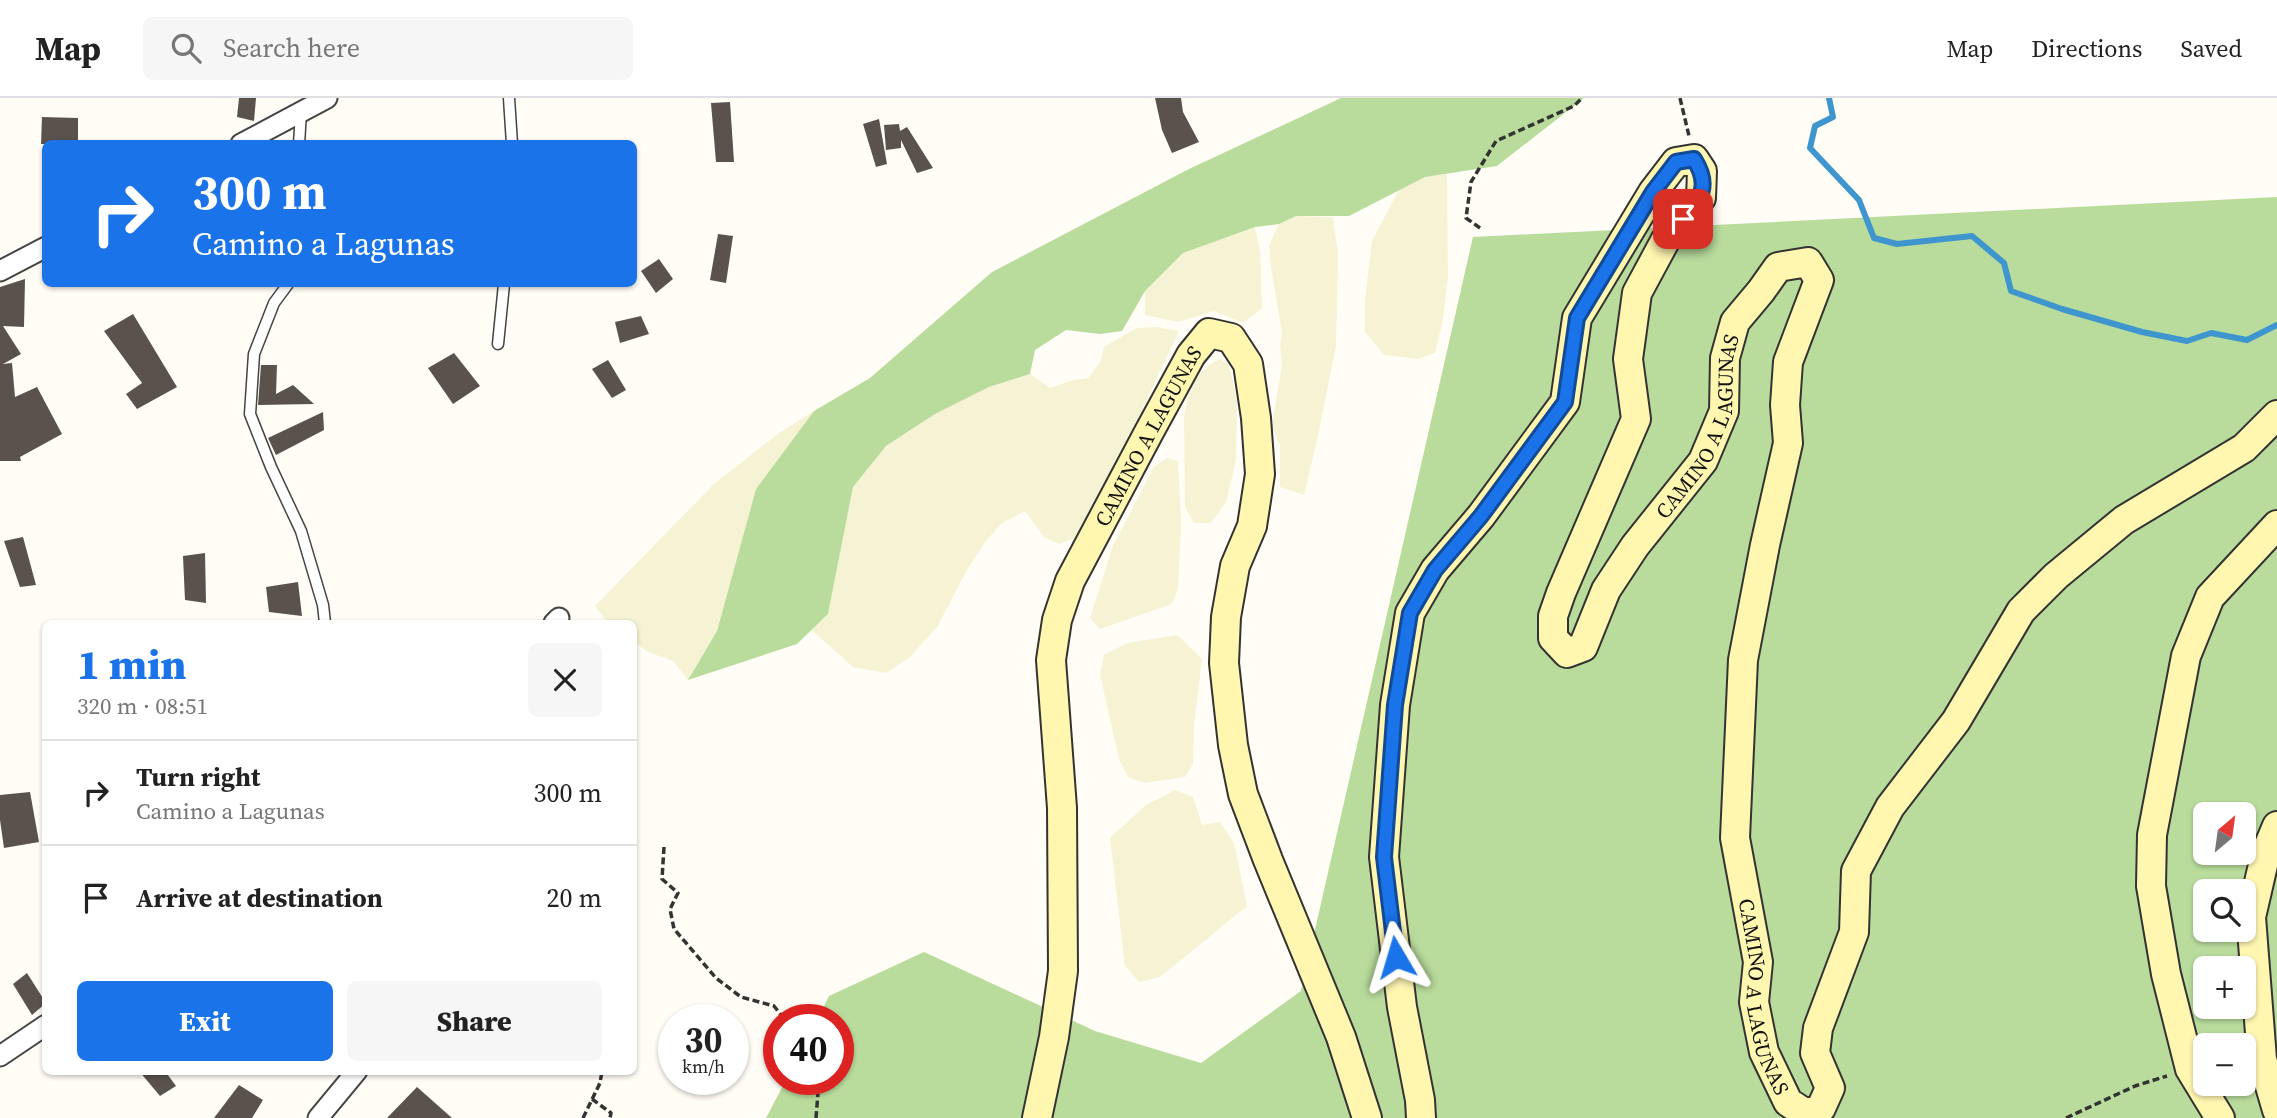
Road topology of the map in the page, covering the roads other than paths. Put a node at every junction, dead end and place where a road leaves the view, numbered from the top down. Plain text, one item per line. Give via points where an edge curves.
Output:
1 (327, 98) edge
2 (509, 98) edge
3 (301, 112) junction
4 (248, 140) edge
5 (299, 140) edge
6 (512, 140) edge
7 (42, 249) edge
8 (0, 271) edge
9 (286, 287) edge
10 (505, 287) edge
11 (498, 344) dead end
12 (2277, 415) edge
13 (2277, 525) edge
14 (325, 620) edge
15 (2277, 826) edge
16 (42, 1028) edge
17 (0, 1056) edge
18 (354, 1075) edge
19 (2277, 1110) edge
20 (318, 1118) edge
21 (1037, 1118) edge
22 (1367, 1118) edge
23 (1421, 1118) edge
24 (2220, 1118) edge

1 - 3 street
2 - 6 lane
3 - 4 street
3 - 5 lane
7 - 8 street
9 - 14 lane via 274,303 254,354 250,414 301,531
10 - 11 lane
12 - 23 street, CAMINO A LAGUNAS via 2244,448 2124,520 2021,611 1956,720 1891,807 1856,871 1854,932 1818,1028 1815,1053 1830,1088 1821,1108 1805,1114 1788,1102 1764,1052 1754,1002 1758,962 1735,838 1743,660 1788,443 1788,362 1819,280 1808,262 1779,267 1735,322 1725,358 1724,411 1703,461 1606,590 1583,648 1567,653 1553,638 1553,616 1561,593 1636,419 1628,359 1637,293 1665,241 1701,198 1702,171 1694,159 1676,162 1577,318 1565,402 1435,570 1410,613 1395,705 1384,857
13 - 24 street via 2210,597 2186,656 2152,835 2151,886 2166,974 2190,1069
15 - 19 street via 2251,917 2262,1059
16 - 17 street
18 - 20 street
21 - 22 street, CAMINO A LAGUNAS via 1063,971 1062,808 1051,660 1057,620 1070,581 1191,355 1209,333 1231,338 1248,364 1261,474 1252,526 1235,566 1226,617 1224,663 1235,757 1243,794 1340,1037

